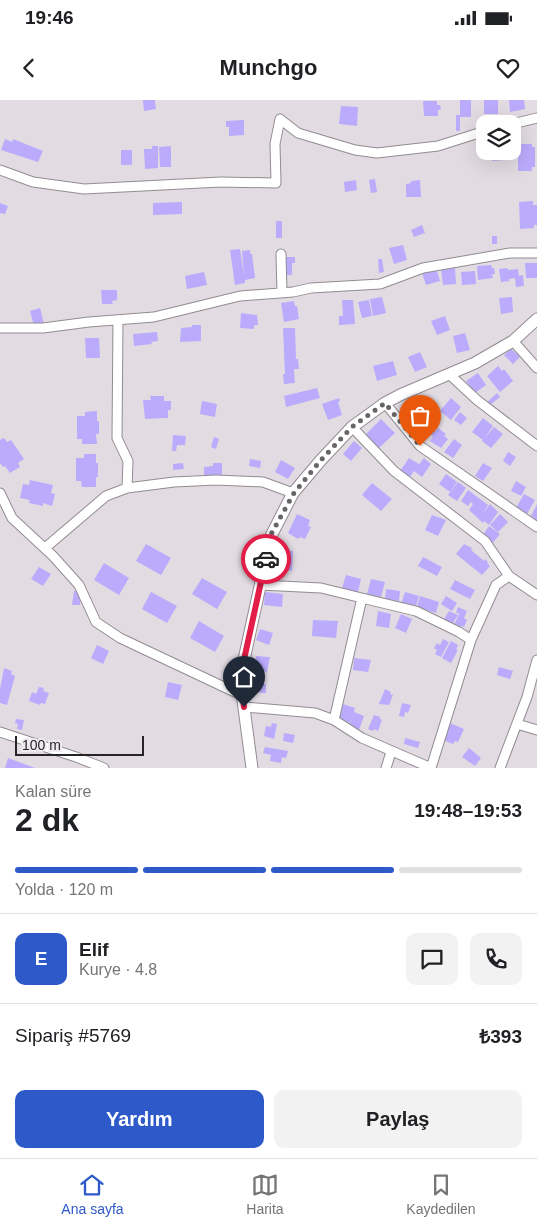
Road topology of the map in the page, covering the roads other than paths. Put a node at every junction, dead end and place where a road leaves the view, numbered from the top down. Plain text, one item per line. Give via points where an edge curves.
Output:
1 (537, 118) edge
2 (521, 122) edge
3 (476, 134) edge
4 (0, 170) edge
5 (537, 253) edge
6 (281, 254) dead end
7 (282, 293) junction
8 (537, 319) edge
9 (118, 320) junction
10 (0, 328) edge
11 (513, 341) junction
12 (537, 368) edge
13 (449, 374) junction
14 (385, 403) junction
15 (352, 427) junction
16 (537, 446) edge
17 (127, 488) junction
18 (0, 493) edge
19 (294, 493) junction
20 (537, 527) edge
21 (45, 548) junction
22 (509, 576) junction
23 (260, 585) junction
24 (537, 595) edge
25 (362, 598) junction
26 (472, 640) junction
27 (537, 660) edge
28 (242, 701) junction
29 (334, 720) junction
30 (517, 724) junction
31 (537, 730) edge
32 (0, 732) edge
33 (391, 752) junction
34 (104, 768) edge
35 (252, 768) edge
36 (386, 768) edge
37 (431, 768) edge
38 (500, 768) edge

1 - 2 street
3 - 4 street via 438,146 377,153 298,133 280,119 275,144 276,183 221,182 84,189 33,182
5 - 7 street via 510,253 423,268 380,284
6 - 7 street
7 - 9 street via 240,296 154,317
8 - 11 street
9 - 10 street via 43,328
9 - 17 street via 118,438 128,461
11 - 12 street
11 - 13 street
13 - 14 street
13 - 16 street
14 - 15 street
14 - 20 street via 420,446
15 - 19 street
15 - 22 street via 394,471 485,541
17 - 19 street via 216,480 262,482
17 - 21 street via 106,496
18 - 21 street via 12,518
19 - 23 street via 270,536
21 - 28 street via 79,585 96,622 120,638
22 - 24 street
22 - 26 street via 496,585
23 - 25 street via 321,588
23 - 28 street via 240,678
25 - 26 street via 416,611
25 - 29 street
26 - 37 street
27 - 30 street
28 - 29 street via 315,713
28 - 35 street
29 - 33 street
30 - 31 street
30 - 38 street
32 - 34 street
33 - 36 street
33 - 37 street

